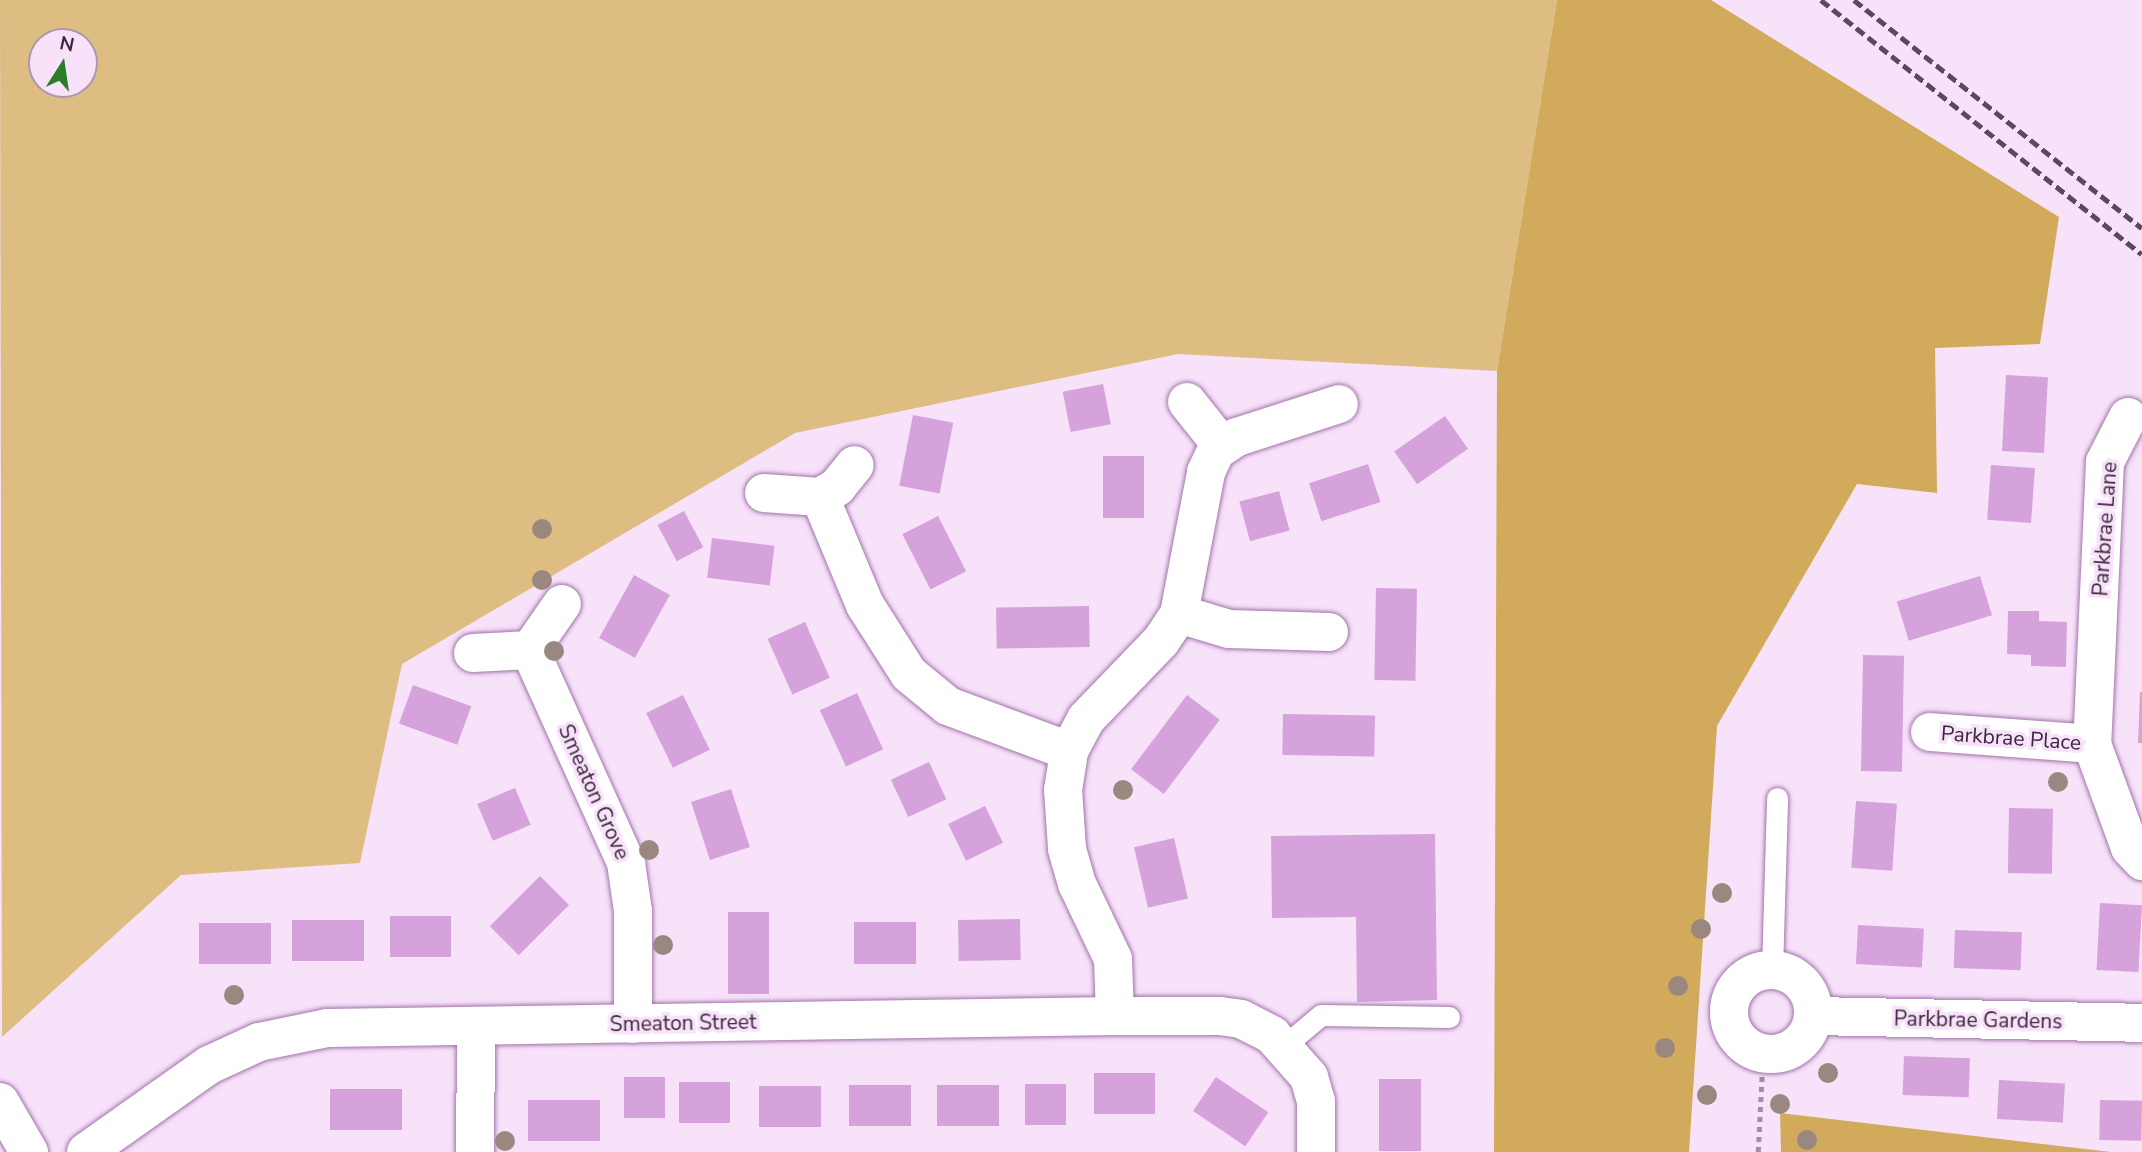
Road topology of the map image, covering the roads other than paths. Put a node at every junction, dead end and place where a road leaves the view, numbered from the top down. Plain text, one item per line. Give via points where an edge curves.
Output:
1 (1187, 402) dead end
2 (1339, 404) dead end
3 (2127, 417) dead end
4 (1222, 446) junction
5 (855, 465) dead end
6 (764, 493) dead end
7 (820, 497) junction
8 (562, 604) dead end
9 (1179, 614) junction
10 (1329, 632) dead end
11 (2097, 646) joint
12 (530, 650) junction
13 (473, 653) dead end
14 (1930, 732) dead end
15 (2092, 744) junction
16 (1069, 751) junction
17 (1777, 798) dead end
18 (2142, 861) edge
19 (1772, 970) junction
20 (1115, 1016) junction
21 (1814, 1016) junction
22 (1449, 1017) dead end
23 (2142, 1023) edge
24 (632, 1024) junction
25 (476, 1026) junction
26 (1292, 1054) junction
27 (0, 1102) edge
28 (29, 1152) edge
29 (86, 1152) edge
30 (475, 1152) edge
31 (1316, 1152) edge

1 - 4 street
2 - 4 street
3 - 11 street, Parkbrae Lane via 2105,462
4 - 9 street via 1206,472
5 - 7 street via 837,487
6 - 7 street
7 - 16 street via 865,605 909,674 948,706
8 - 12 street
9 - 10 street via 1229,629
9 - 16 street via 1161,641 1086,719
11 - 15 street, Parkbrae Place
12 - 13 street
12 - 24 street, Smeaton Grove via 626,863 633,911
14 - 15 street, Parkbrae Place
15 - 18 street, Parkbrae Place via 2130,848
16 - 20 street via 1063,790 1067,848 1077,884 1113,959
17 - 19 lane
19 - 21 street via 1786,972 1807,989
19 - 21 street via 1758,971 1741,983 1730,1000 1728,1014 1739,1040 1763,1054 1777,1055 1802,1042
20 - 24 street, Smeaton Street
20 - 26 street, Smeaton Street via 1241,1019 1259,1026
21 - 23 street, Parkbrae Gardens
22 - 26 lane via 1321,1015
24 - 25 street, Smeaton Street
25 - 29 street, Smeaton Street via 327,1028 259,1042 182,1080
25 - 30 street
26 - 31 street via 1316,1101
27 - 28 street

